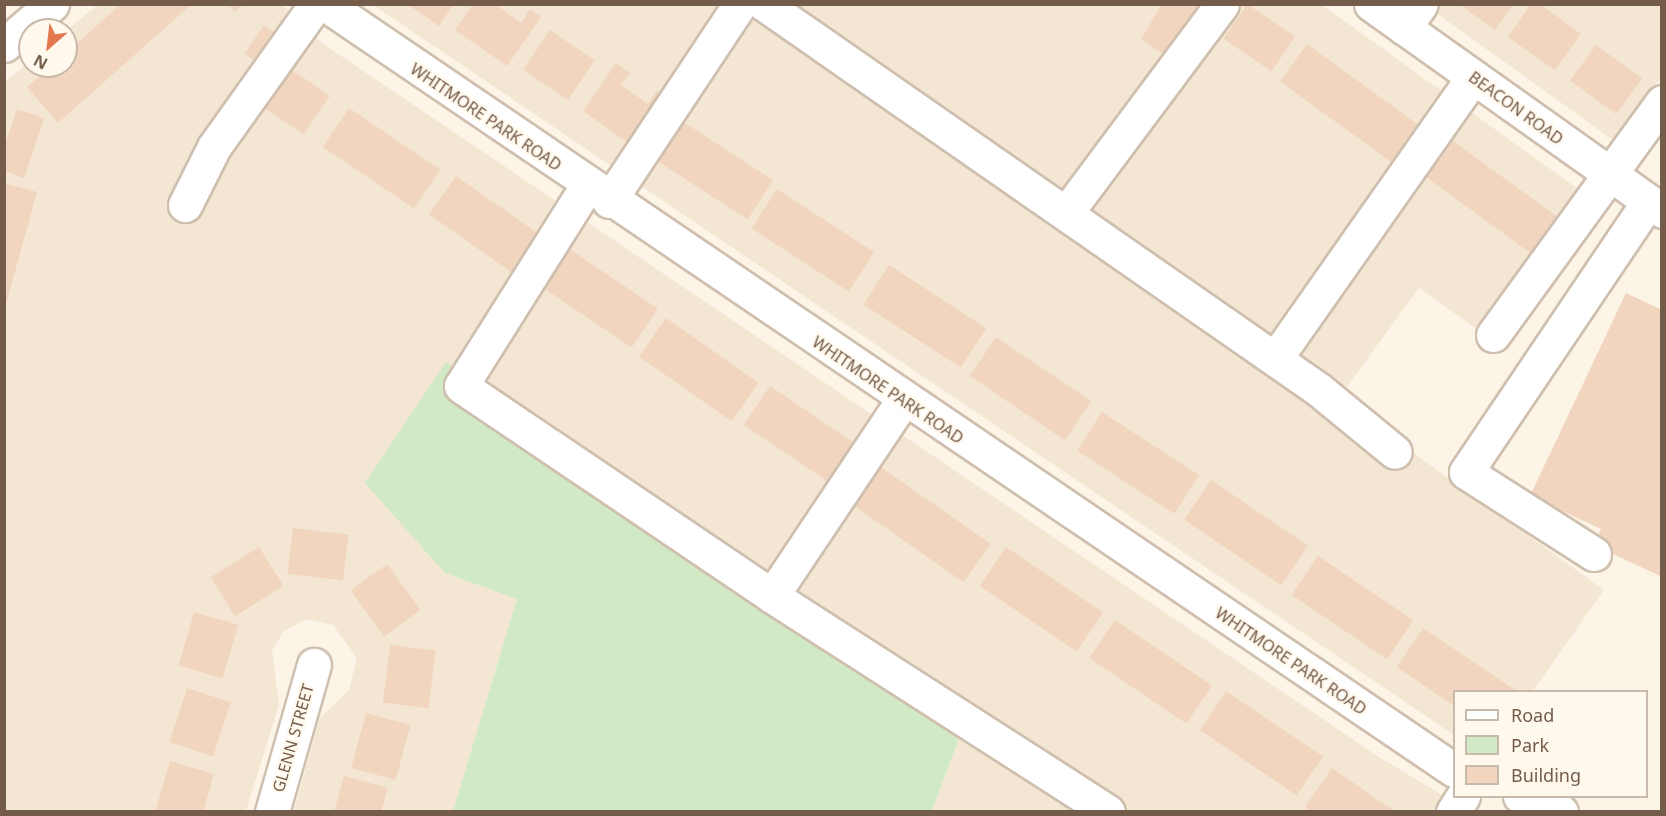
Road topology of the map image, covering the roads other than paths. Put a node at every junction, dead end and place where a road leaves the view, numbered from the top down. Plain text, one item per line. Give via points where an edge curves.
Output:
1 (52, 4) edge
2 (316, 4) edge
3 (325, 4) edge
4 (740, 4) edge
5 (764, 4) edge
6 (1222, 4) edge
7 (1371, 4) edge
8 (1413, 16) edge
9 (4, 45) edge
10 (1473, 77) junction
11 (1662, 102) edge
12 (1611, 176) junction
13 (598, 193) junction
14 (185, 205) dead end
15 (1655, 207) edge
16 (1067, 212) junction
17 (1493, 335) dead end
18 (1275, 359) junction
19 (903, 400) junction
20 (1395, 452) dead end
21 (1594, 554) dead end
22 (772, 596) junction
23 (314, 664) dead end
24 (1453, 769) edge
25 (1462, 798) edge
26 (1526, 798) edge
27 (272, 812) edge
28 (1108, 812) edge
29 (1453, 812) edge
30 (1561, 812) edge

1 - 9 street
2 - 14 street via 214,147
3 - 13 street, WHITMORE PARK ROAD
4 - 13 street
5 - 16 street
6 - 16 street
7 - 8 street, BEACON ROAD
8 - 10 street, BEACON ROAD
10 - 12 street, BEACON ROAD
10 - 18 street
11 - 12 street
12 - 15 street, BEACON ROAD
12 - 17 street
13 - 19 street, WHITMORE PARK ROAD
13 - 22 street via 461,386
15 - 21 street via 1466,472
16 - 18 street
18 - 20 street
19 - 22 street
19 - 24 street, WHITMORE PARK ROAD
22 - 28 street
23 - 27 street, GLENN STREET
25 - 29 street
26 - 30 street

